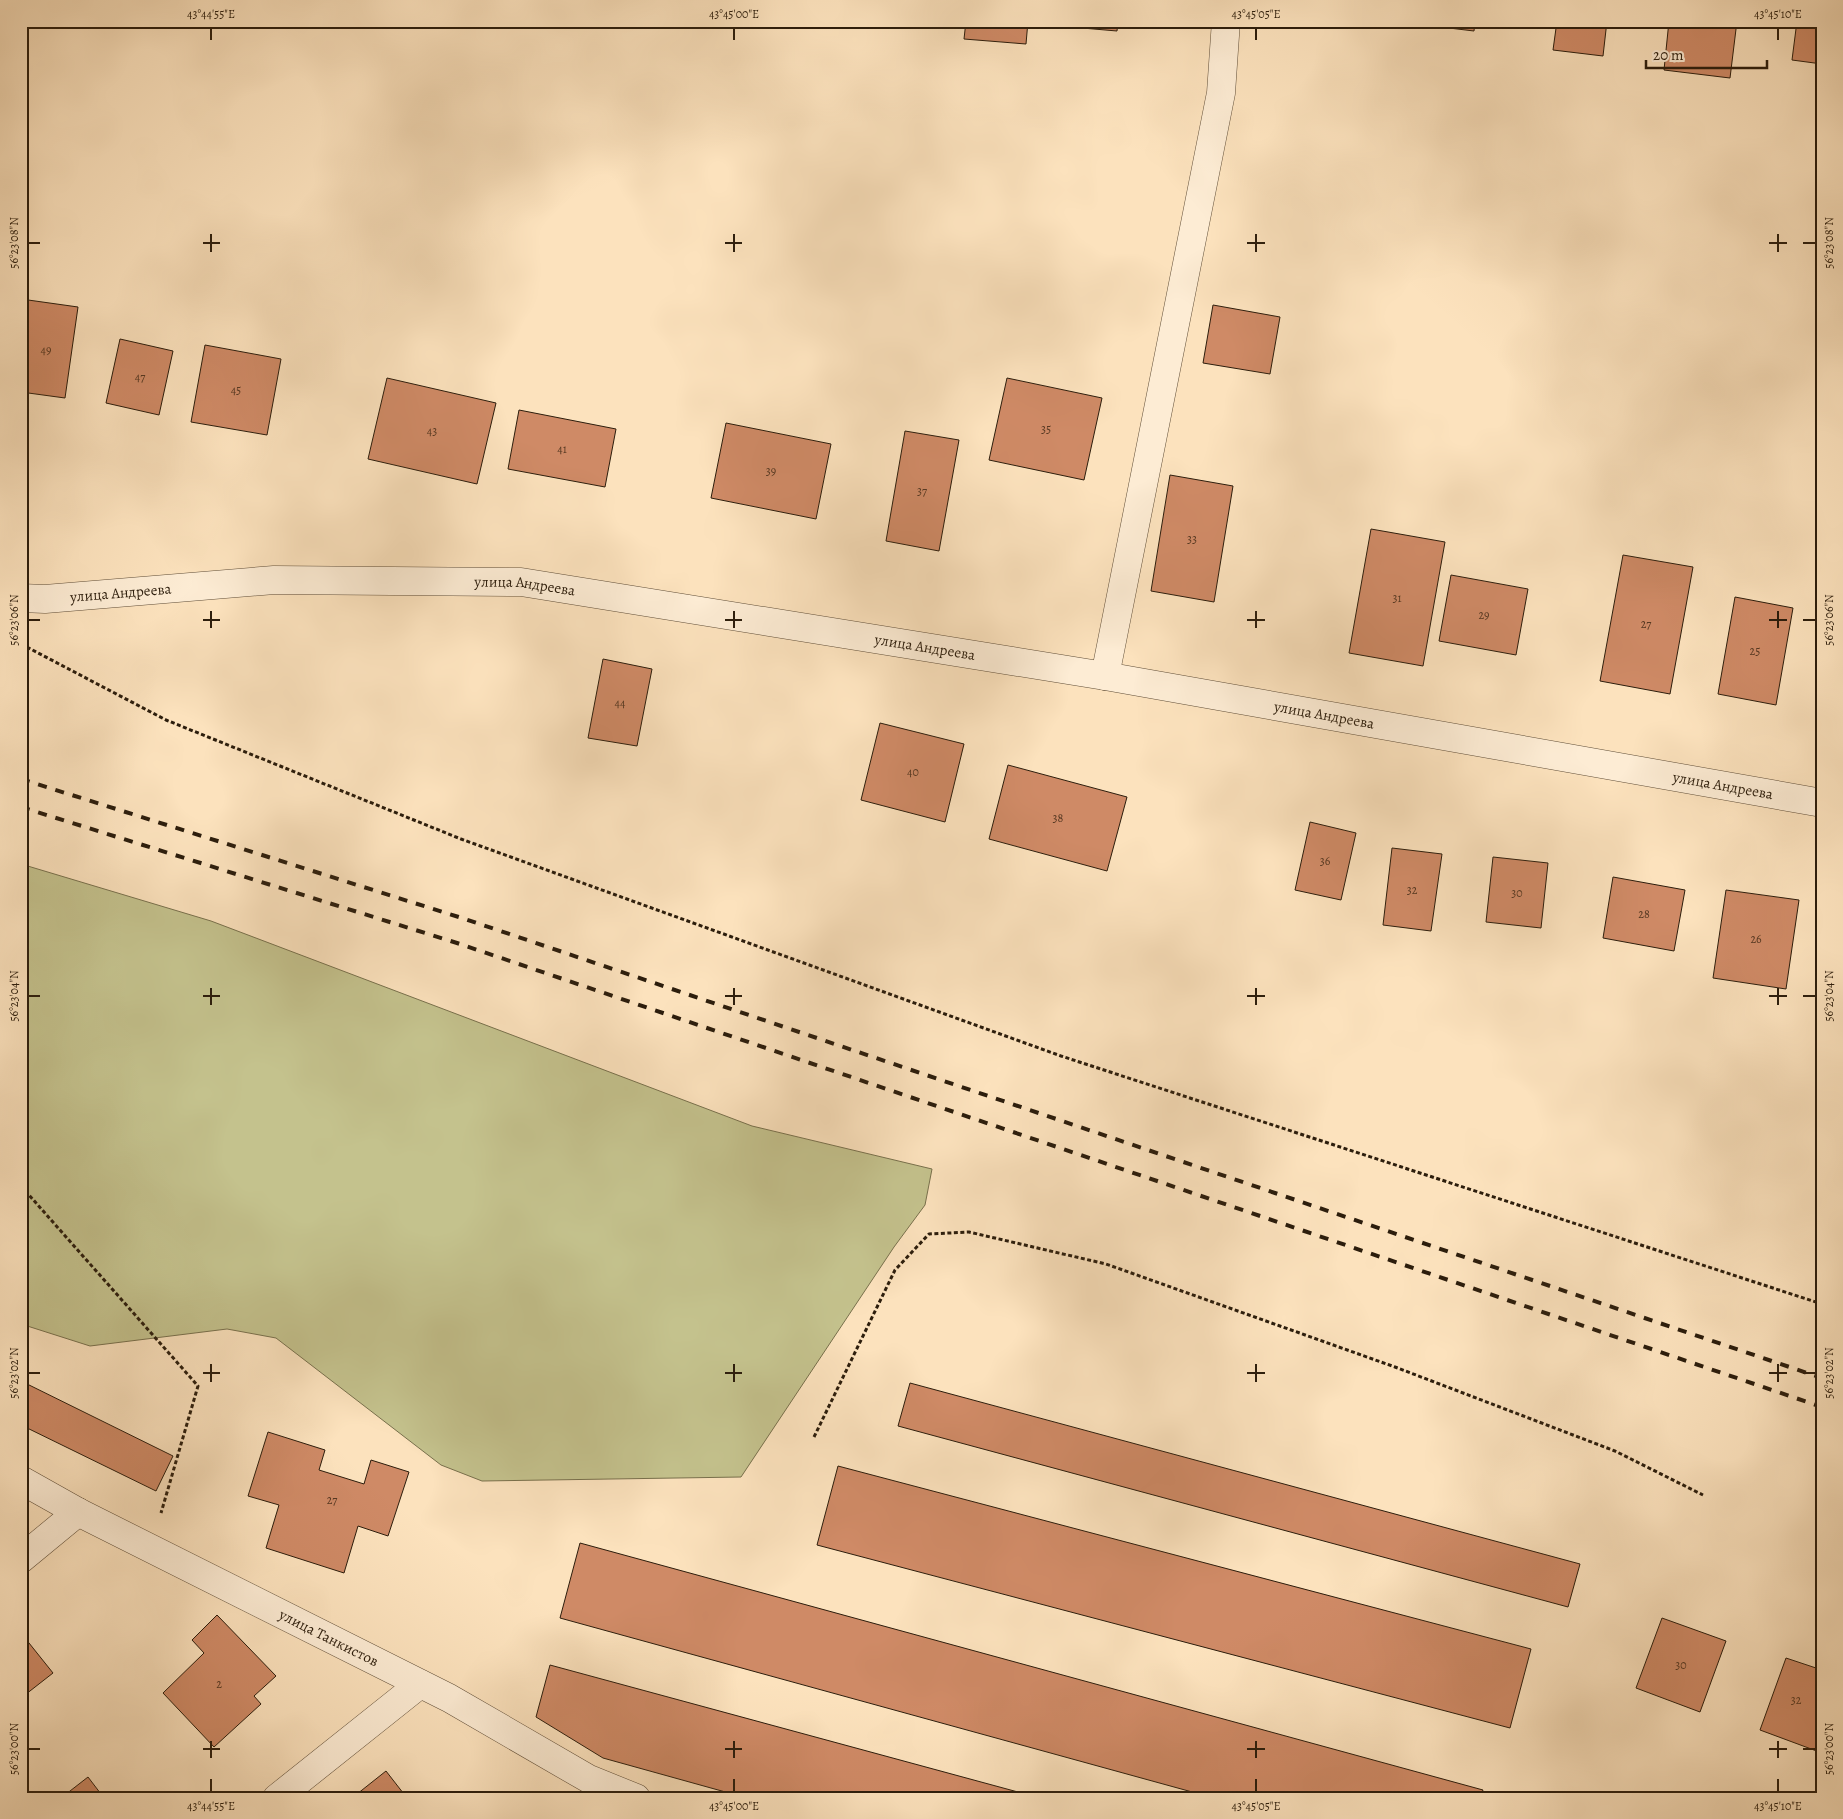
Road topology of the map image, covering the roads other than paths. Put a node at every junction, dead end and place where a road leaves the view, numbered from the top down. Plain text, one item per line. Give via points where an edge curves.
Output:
1 (1226, 21) edge
2 (21, 598) edge
3 (1105, 676) junction
4 (1822, 803) edge
5 (21, 1480) edge
6 (78, 1512) junction
7 (21, 1560) edge
8 (420, 1684) junction
9 (277, 1798) edge
10 (636, 1798) edge

1 - 3 street via 1221,93
2 - 3 street, улица Андреева via 45,599 274,580 522,582
3 - 4 street, улица Андреева
5 - 6 street, улица Танкистов
6 - 7 street
6 - 8 street, улица Танкистов
8 - 9 street
8 - 10 street, улица Танкистов via 589,1779

